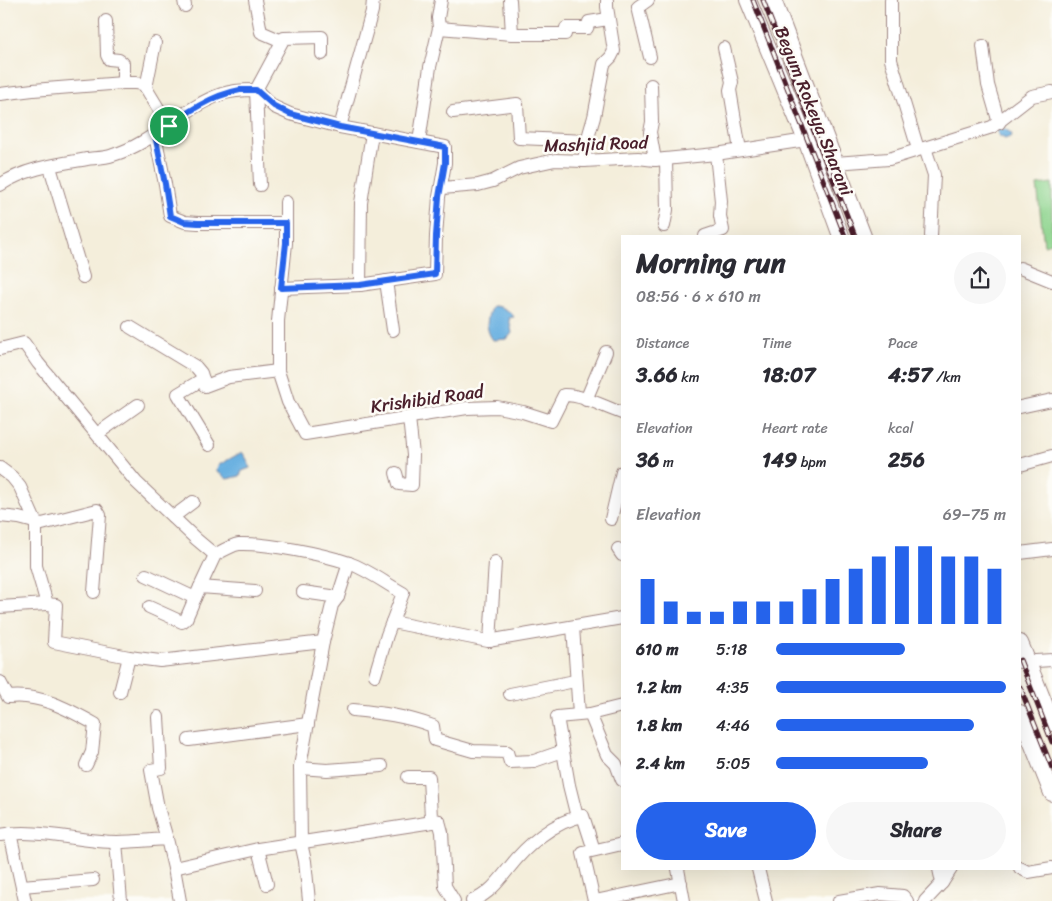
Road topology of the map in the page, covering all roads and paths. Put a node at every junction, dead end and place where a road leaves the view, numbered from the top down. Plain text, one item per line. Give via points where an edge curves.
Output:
1 (255, 0) edge
2 (373, 0) edge
3 (440, 0) edge
4 (510, 0) edge
5 (607, 0) edge
6 (649, 0) edge
7 (748, 0) edge
8 (773, 0) edge
9 (891, 0) edge
10 (608, 19) junction
11 (106, 21) dead end
12 (439, 28) junction
13 (512, 34) junction
14 (282, 41) junction
15 (155, 43) dead end
16 (983, 46) dead end
17 (724, 48) dead end
18 (322, 54) dead end
19 (650, 57) dead end
20 (123, 83) junction
21 (651, 85) dead end
22 (146, 88) junction
23 (256, 90) junction
24 (1052, 92) edge
25 (0, 94) edge
26 (453, 112) dead end
27 (1000, 123) junction
28 (169, 126) junction
29 (340, 127) junction
30 (372, 133) junction
31 (155, 135) junction
32 (806, 140) junction
33 (587, 141) junction
34 (419, 142) junction
35 (922, 148) junction
36 (740, 150) junction
37 (716, 154) junction
38 (660, 160) junction
39 (584, 161) junction
40 (835, 163) junction
41 (50, 167) junction
42 (0, 185) edge
43 (260, 186) dead end
44 (442, 188) junction
45 (286, 202) dead end
46 (286, 223) junction
47 (664, 226) dead end
48 (708, 235) edge
49 (841, 235) edge
50 (863, 235) edge
51 (931, 235) edge
52 (1021, 268) edge
53 (83, 277) dead end
54 (386, 281) junction
55 (1052, 281) edge
56 (360, 285) junction
57 (281, 288) junction
58 (130, 326) dead end
59 (393, 330) dead end
60 (0, 349) edge
61 (606, 352) dead end
62 (278, 371) junction
63 (203, 379) junction
64 (586, 400) junction
65 (1052, 400) edge
66 (138, 406) dead end
67 (1021, 407) edge
68 (621, 413) edge
69 (409, 418) junction
70 (97, 434) junction
71 (209, 446) dead end
72 (1052, 456) edge
73 (1021, 465) edge
74 (0, 468) edge
75 (396, 473) dead end
76 (621, 476) edge
77 (193, 502) dead end
78 (0, 516) edge
79 (173, 517) junction
80 (611, 519) dead end
81 (36, 522) junction
82 (1052, 549) edge
83 (1021, 553) edge
84 (215, 555) junction
85 (495, 562) dead end
86 (349, 563) junction
87 (146, 575) dead end
88 (255, 591) dead end
89 (94, 592) dead end
90 (198, 592) junction
91 (303, 592) dead end
92 (338, 597) junction
93 (47, 604) junction
94 (149, 606) dead end
95 (0, 607) edge
96 (621, 618) edge
97 (392, 622) junction
98 (573, 627) junction
99 (490, 640) junction
100 (323, 642) junction
101 (1021, 648) edge
102 (129, 657) junction
103 (1052, 660) edge
104 (1024, 662) edge
105 (375, 676) dead end
106 (575, 681) junction
107 (0, 682) edge
108 (120, 692) dead end
109 (510, 694) dead end
110 (621, 706) edge
111 (353, 710) dead end
112 (584, 714) junction
113 (1021, 716) edge
114 (158, 717) dead end
115 (1052, 723) edge
116 (308, 724) junction
117 (188, 740) dead end
118 (563, 751) junction
119 (86, 765) dead end
120 (382, 766) dead end
121 (300, 768) junction
122 (408, 777) dead end
123 (621, 777) edge
124 (1052, 793) edge
125 (577, 817) junction
126 (439, 821) junction
127 (5, 834) edge
128 (167, 839) junction
129 (116, 842) junction
130 (301, 842) junction
131 (621, 844) edge
132 (258, 849) junction
133 (594, 850) junction
134 (174, 868) junction
135 (1021, 868) edge
136 (1052, 868) edge
137 (678, 870) edge
138 (758, 870) edge
139 (940, 870) edge
140 (951, 870) edge
141 (93, 880) dead end
142 (681, 883) junction
143 (942, 883) junction
144 (267, 884) dead end
145 (22, 886) junction
146 (762, 900) edge
147 (25, 901) edge
148 (121, 901) edge
149 (180, 901) edge
150 (309, 901) edge
151 (454, 901) edge
152 (472, 901) edge
153 (594, 901) edge
154 (684, 901) edge
155 (839, 901) edge
156 (907, 901) edge
157 (925, 901) edge

1 - 14 street via 261,32
2 - 29 street
3 - 12 street
4 - 13 street
5 - 10 street
6 - 19 street via 638,6
7 - 32 main road, Begum Rokeya Sharani
8 - 40 main road, Begum Rokeya Sharani
9 - 35 street via 891,60
10 - 13 street via 589,22 587,28 566,28 566,34
10 - 33 street via 614,50 604,64
11 - 20 street via 107,55 121,61
12 - 13 street
12 - 34 street
14 - 18 street via 284,38 322,37
14 - 23 street
15 - 22 street
16 - 27 street via 988,85
17 - 36 street via 732,82 730,90
20 - 22 street via 143,84
20 - 25 street
21 - 38 street via 650,132
22 - 28 street
23 - 28 street via 221,94
23 - 29 street via 274,106 290,114
23 - 43 street
24 - 27 street via 1032,96
26 - 33 street via 517,104 520,138
27 - 35 street
28 - 31 street
29 - 30 street
30 - 34 street
30 - 56 street via 361,203
31 - 41 street via 113,155
31 - 46 street via 170,216 198,223
32 - 36 street, Mashjid Road
32 - 49 main road, Begum Rokeya Sharani
33 - 39 street
34 - 44 street via 445,147
35 - 40 street via 889,158
35 - 51 street via 934,175
36 - 37 street, Mashjid Road
37 - 38 street, Mashjid Road
37 - 48 street via 723,230
38 - 39 street, Mashjid Road
38 - 47 street, Mashjid Road via 667,210
39 - 44 street, Mashjid Road via 536,163 478,185
40 - 50 main road, Begum Rokeya Sharani
41 - 42 street via 21,174
41 - 53 street
44 - 54 street via 435,274
45 - 46 street
46 - 57 street
52 - 55 street
54 - 56 street
54 - 59 street
56 - 57 street
57 - 62 street
58 - 63 street via 196,367
60 - 70 street via 24,343
61 - 64 street
62 - 63 street via 229,377 205,386
62 - 69 street, Krishibid Road via 288,402 306,434
63 - 71 street via 178,394
64 - 68 street, Krishibid Road
64 - 69 street, Krishibid Road via 564,395 551,421 497,407 467,408
65 - 67 street
66 - 70 street
69 - 75 street via 412,485 399,484
70 - 79 street via 136,482
72 - 73 street
74 - 81 street via 20,487
76 - 80 street
77 - 79 street
78 - 81 street
79 - 84 street
81 - 89 street via 59,521 97,510 100,514
81 - 93 street via 36,566
82 - 83 street
84 - 86 street via 237,544 292,550
84 - 90 street
85 - 99 street
86 - 92 street
86 - 97 street via 402,593
87 - 90 street
88 - 90 street
90 - 94 street via 182,622
91 - 92 street
92 - 100 street via 332,605
93 - 95 street
93 - 102 street via 56,605 54,642
96 - 98 street
97 - 99 street
97 - 105 street
98 - 99 street
98 - 106 street
100 - 102 street via 160,661
100 - 116 street
101 - 104 main road
102 - 108 street
103 - 104 street
104 - 115 main road
106 - 109 street
106 - 112 street
107 - 119 street via 8,697 28,696 68,710 94,724 92,752
110 - 112 street
111 - 118 street via 398,715 433,726 435,740 473,751 507,752 510,762 534,761
112 - 118 street via 557,716
112 - 123 street
113 - 124 main road
114 - 128 street via 161,768 151,770
116 - 117 street
116 - 121 street
118 - 125 street
120 - 121 street
121 - 130 street
122 - 126 street via 429,778 431,818
125 - 133 street via 584,816
125 - 152 street via 538,838 502,879
126 - 130 street
126 - 151 street via 445,886
127 - 129 street via 51,834
127 - 145 street
128 - 129 street
128 - 134 street
129 - 148 street
130 - 132 street
130 - 150 street
131 - 133 street
132 - 134 street
132 - 144 street
133 - 153 street via 583,853
134 - 149 street
135 - 136 street via 1028,872
137 - 142 street
138 - 146 street
139 - 143 street
140 - 143 street
141 - 145 street
142 - 153 street
142 - 154 street
143 - 157 street
145 - 147 street
155 - 156 street via 880,894 903,896

